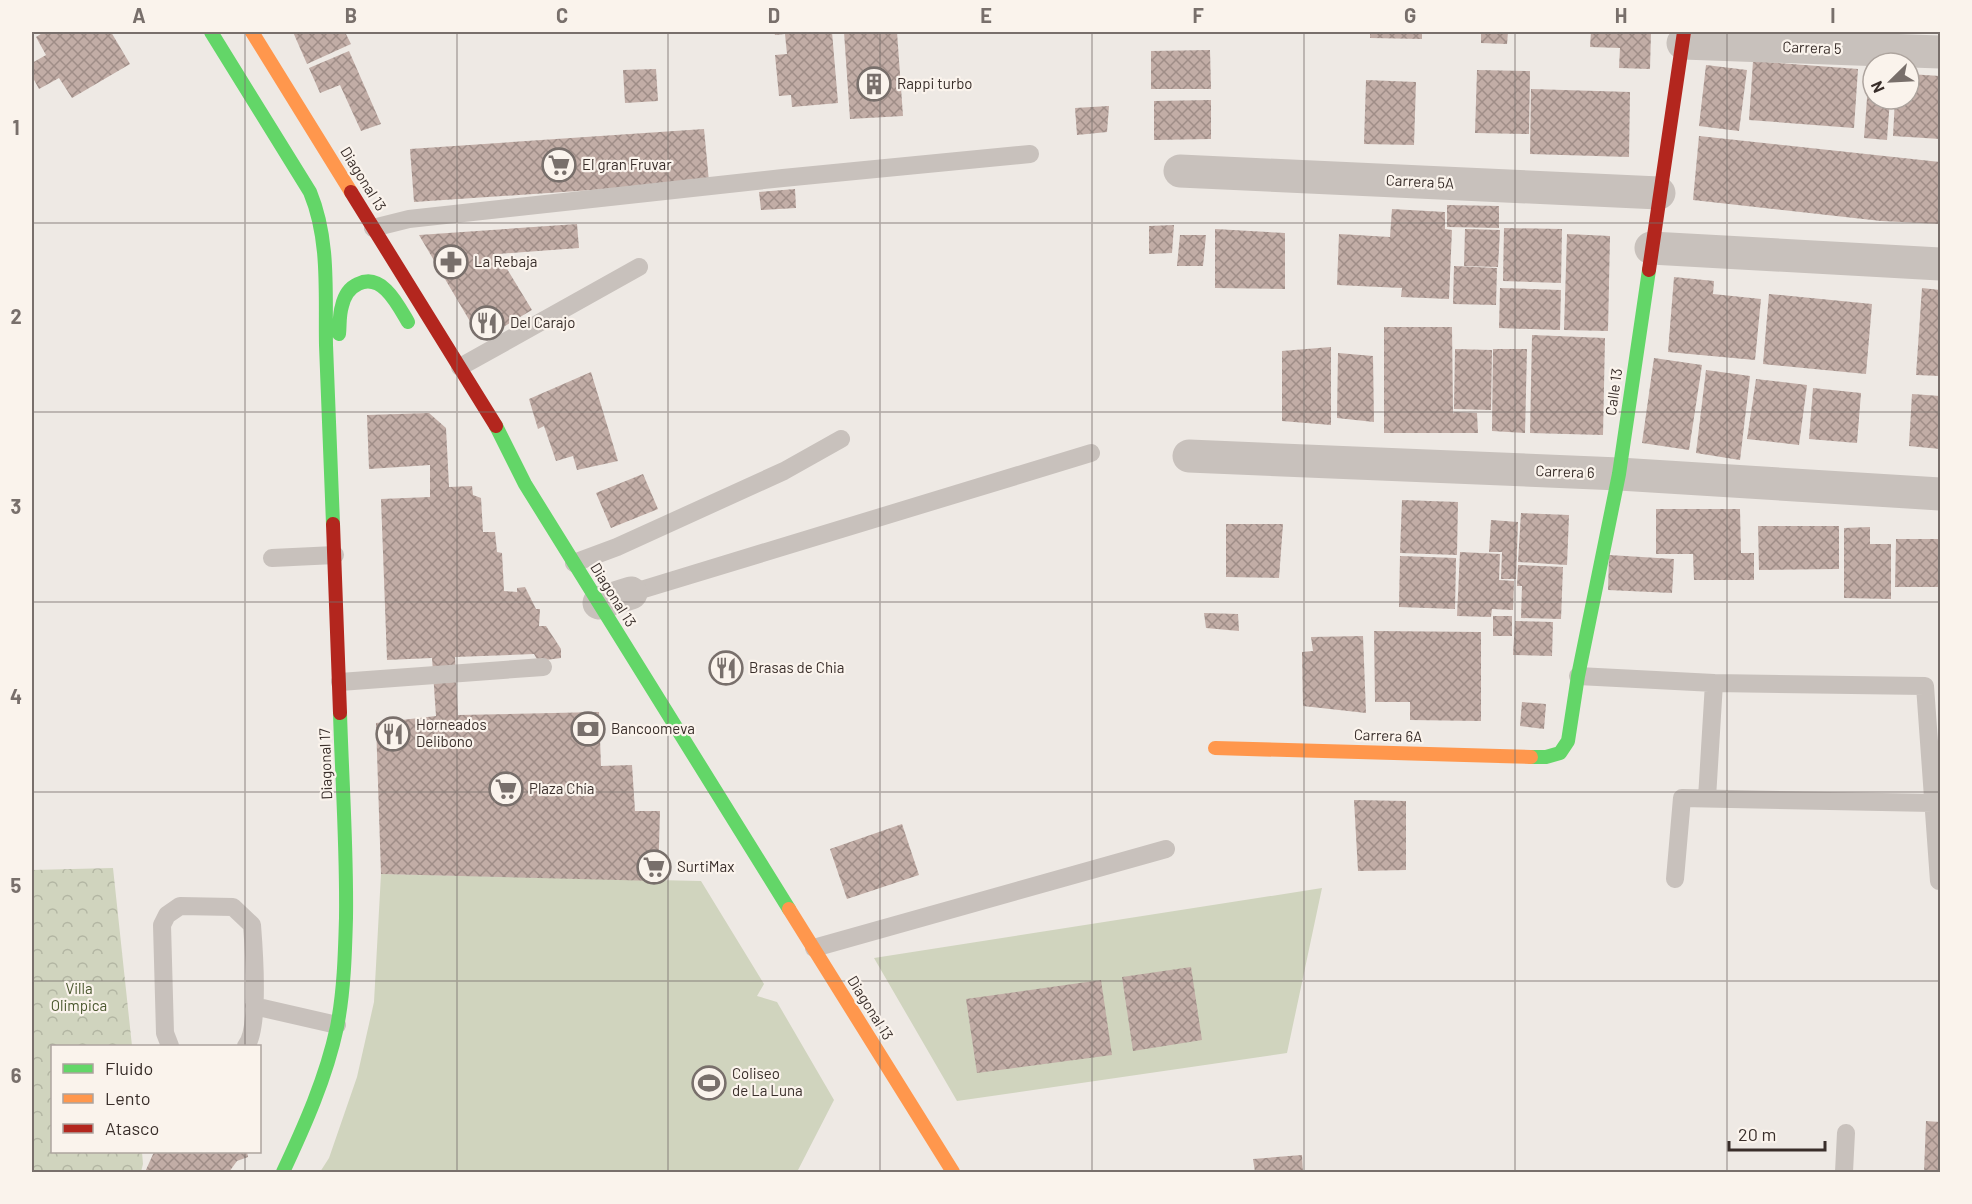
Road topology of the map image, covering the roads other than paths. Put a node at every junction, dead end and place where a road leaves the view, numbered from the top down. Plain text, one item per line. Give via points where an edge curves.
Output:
1 (211, 32) edge
2 (252, 32) edge
3 (1683, 37) edge
4 (1941, 52) edge
5 (1030, 154) dead end
6 (1180, 171) dead end
7 (1659, 193) junction
8 (373, 228) junction
9 (1651, 248) junction
10 (1941, 264) edge
11 (639, 267) dead end
12 (416, 335) dead end
13 (326, 344) junction
14 (460, 367) junction
15 (477, 420) dead end
16 (498, 429) junction
17 (841, 439) dead end
18 (1091, 453) dead end
19 (1189, 456) dead end
20 (1619, 474) junction
21 (1941, 494) edge
22 (335, 555) junction
23 (272, 558) dead end
24 (574, 562) junction
25 (631, 593) joint
26 (599, 603) junction
27 (543, 667) dead end
28 (1578, 676) junction
29 (340, 682) junction
30 (1714, 683) junction
31 (1215, 748) dead end
32 (1560, 753) joint
33 (1707, 798) junction
34 (1933, 803) junction
35 (1166, 849) dead end
36 (1675, 879) dead end
37 (1939, 881) edge
38 (814, 948) junction
39 (254, 1006) junction
40 (337, 1025) junction
41 (169, 1045) edge
42 (248, 1045) edge
43 (1846, 1133) dead end
44 (283, 1173) edge
45 (952, 1173) edge
46 (1844, 1173) edge

1 - 13 main road via 300,175 318,211 324,255
2 - 8 main road, Diagonal 13
3 - 4 street, Carrera 5
3 - 7 main road, Calle 13
5 - 8 lane via 409,219
6 - 7 street, Carrera 5A
7 - 9 main road, Calle 13
8 - 14 main road, Diagonal 13
9 - 10 street
9 - 20 main road, Calle 13
11 - 14 lane
12 - 13 main road via 391,294 378,282 362,281 350,288 342,304 340,334
13 - 22 main road, Diagonal 17
14 - 16 main road, Diagonal 13
15 - 16 main road
16 - 24 main road, Diagonal 13 via 525,484
17 - 24 lane via 784,471 617,547
18 - 25 lane
19 - 20 street, Carrera 6
20 - 21 street, Carrera 6
20 - 28 main road, Calle 13
22 - 23 lane
22 - 29 main road, Diagonal 17
24 - 26 main road, Diagonal 13
25 - 26 street
26 - 38 main road, Diagonal 13
27 - 29 lane
28 - 30 lane
28 - 32 main road, Calle 13 via 1568,741
29 - 40 main road, Diagonal 17 via 346,907
30 - 33 lane
30 - 34 lane via 1925,686
31 - 32 main road, Carrera 6A via 1546,757
33 - 34 lane
33 - 36 lane via 1682,798
34 - 37 lane
35 - 38 lane
38 - 45 main road, Diagonal 13
39 - 40 lane
39 - 41 lane via 252,925 233,907 180,906 167,915 162,925 165,1033
39 - 42 lane
40 - 44 main road, Diagonal 17 via 309,1118
43 - 46 lane

